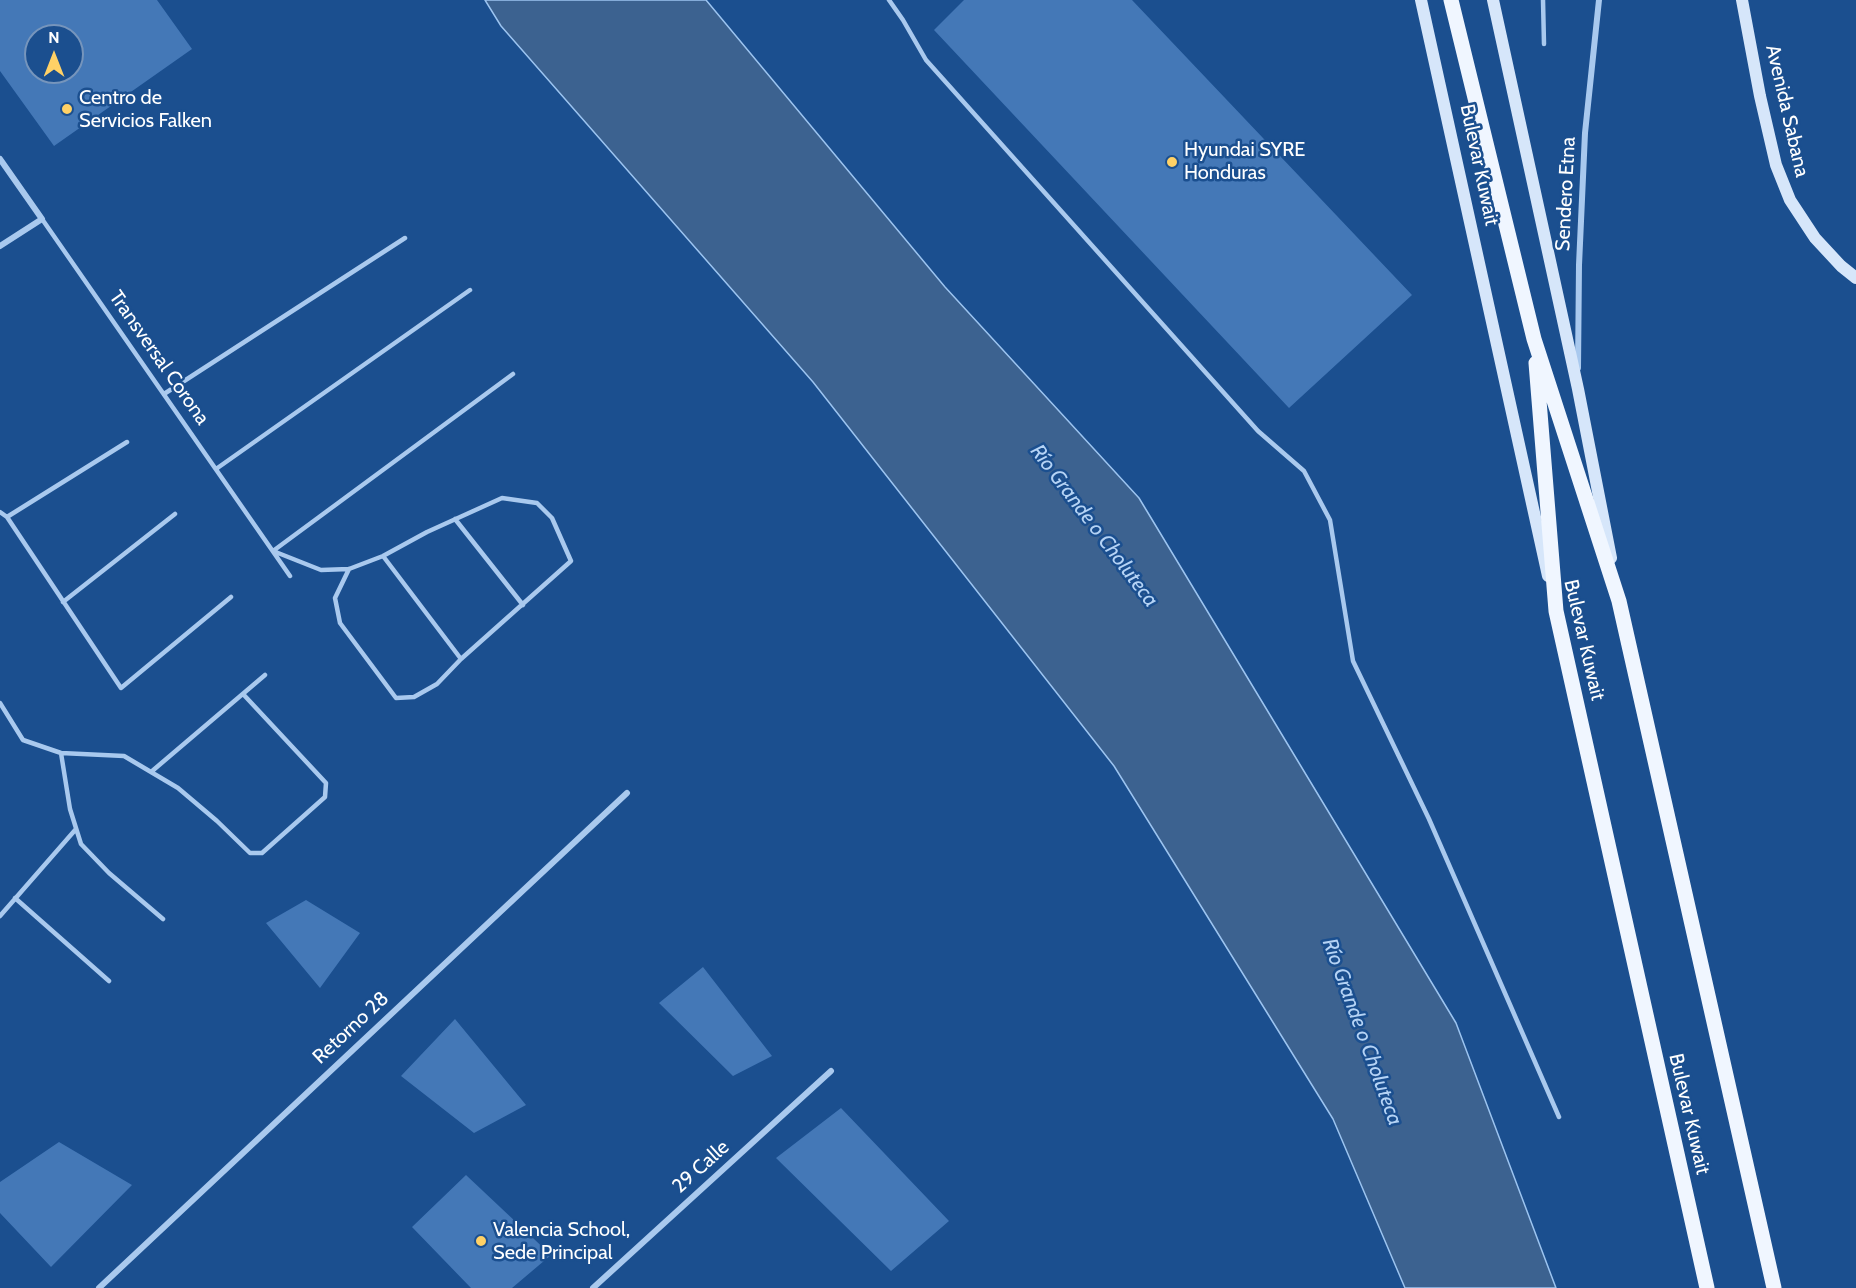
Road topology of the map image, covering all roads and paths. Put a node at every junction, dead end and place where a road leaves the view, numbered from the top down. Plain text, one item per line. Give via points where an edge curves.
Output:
1 (889, 0) edge
2 (1421, 0) edge
3 (1451, 0) edge
4 (1493, 0) edge
5 (1543, 0) edge
6 (1599, 0) edge
7 (1742, 0) edge
8 (1544, 44) dead end
9 (0, 159) edge
10 (42, 219) junction
11 (405, 238) dead end
12 (0, 246) edge
13 (1856, 278) edge
14 (470, 290) dead end
15 (1534, 339) junction
16 (513, 374) dead end
17 (1578, 389) junction
18 (164, 394) junction
19 (127, 442) dead end
20 (216, 469) junction
21 (0, 512) edge
22 (175, 514) dead end
23 (7, 517) junction
24 (455, 519) junction
25 (273, 551) junction
26 (383, 556) junction
27 (349, 569) junction
28 (290, 576) dead end
29 (231, 597) dead end
30 (1619, 601) junction
31 (63, 602) junction
32 (522, 605) junction
33 (1556, 611) junction
34 (461, 659) junction
35 (264, 675) dead end
36 (243, 694) junction
37 (0, 703) edge
38 (60, 753) junction
39 (151, 772) junction
40 (627, 793) dead end
41 (76, 829) junction
42 (15, 898) junction
43 (0, 916) edge
44 (163, 919) dead end
45 (109, 981) dead end
46 (831, 1071) dead end
47 (1558, 1117) dead end
48 (99, 1288) edge
49 (593, 1288) edge
50 (1707, 1288) edge
51 (1774, 1288) edge

1 - 47 lane via 926,60 1258,431 1304,471 1330,519 1353,661 1429,819
2 - 33 main road, Bulevar Kuwait
3 - 15 main road
4 - 17 main road
5 - 8 lane
6 - 17 street, Sendero Etna via 1585,133
7 - 13 main road, Avenida Sabana via 1776,165 1790,200 1815,238
9 - 10 street, Transversal Corona
10 - 12 street
10 - 18 lane, Transversal Corona
11 - 18 lane
14 - 20 lane
15 - 30 main road
15 - 33 main road
16 - 25 lane
17 - 30 main road
18 - 20 lane, Transversal Corona
19 - 23 lane
20 - 25 lane, Transversal Corona
21 - 23 lane
22 - 31 lane
23 - 31 lane
24 - 26 lane
24 - 32 lane
24 - 32 lane via 502,498 537,503 552,518 571,561
25 - 27 lane via 321,570
25 - 28 lane, Transversal Corona
26 - 27 lane
26 - 34 lane
27 - 34 lane via 335,598 340,622 396,699 414,697 437,684
29 - 31 lane via 121,688
30 - 51 main road
32 - 34 lane
33 - 50 main road, Bulevar Kuwait
35 - 36 lane
36 - 39 lane
36 - 39 lane via 326,783 325,797 262,853 250,853 178,788
37 - 38 lane via 23,740
38 - 39 lane via 124,756
38 - 41 lane
40 - 48 street, Retorno 28
41 - 42 lane
41 - 44 lane via 81,844 109,873
42 - 43 lane
42 - 45 lane
46 - 49 street, 29 Calle

